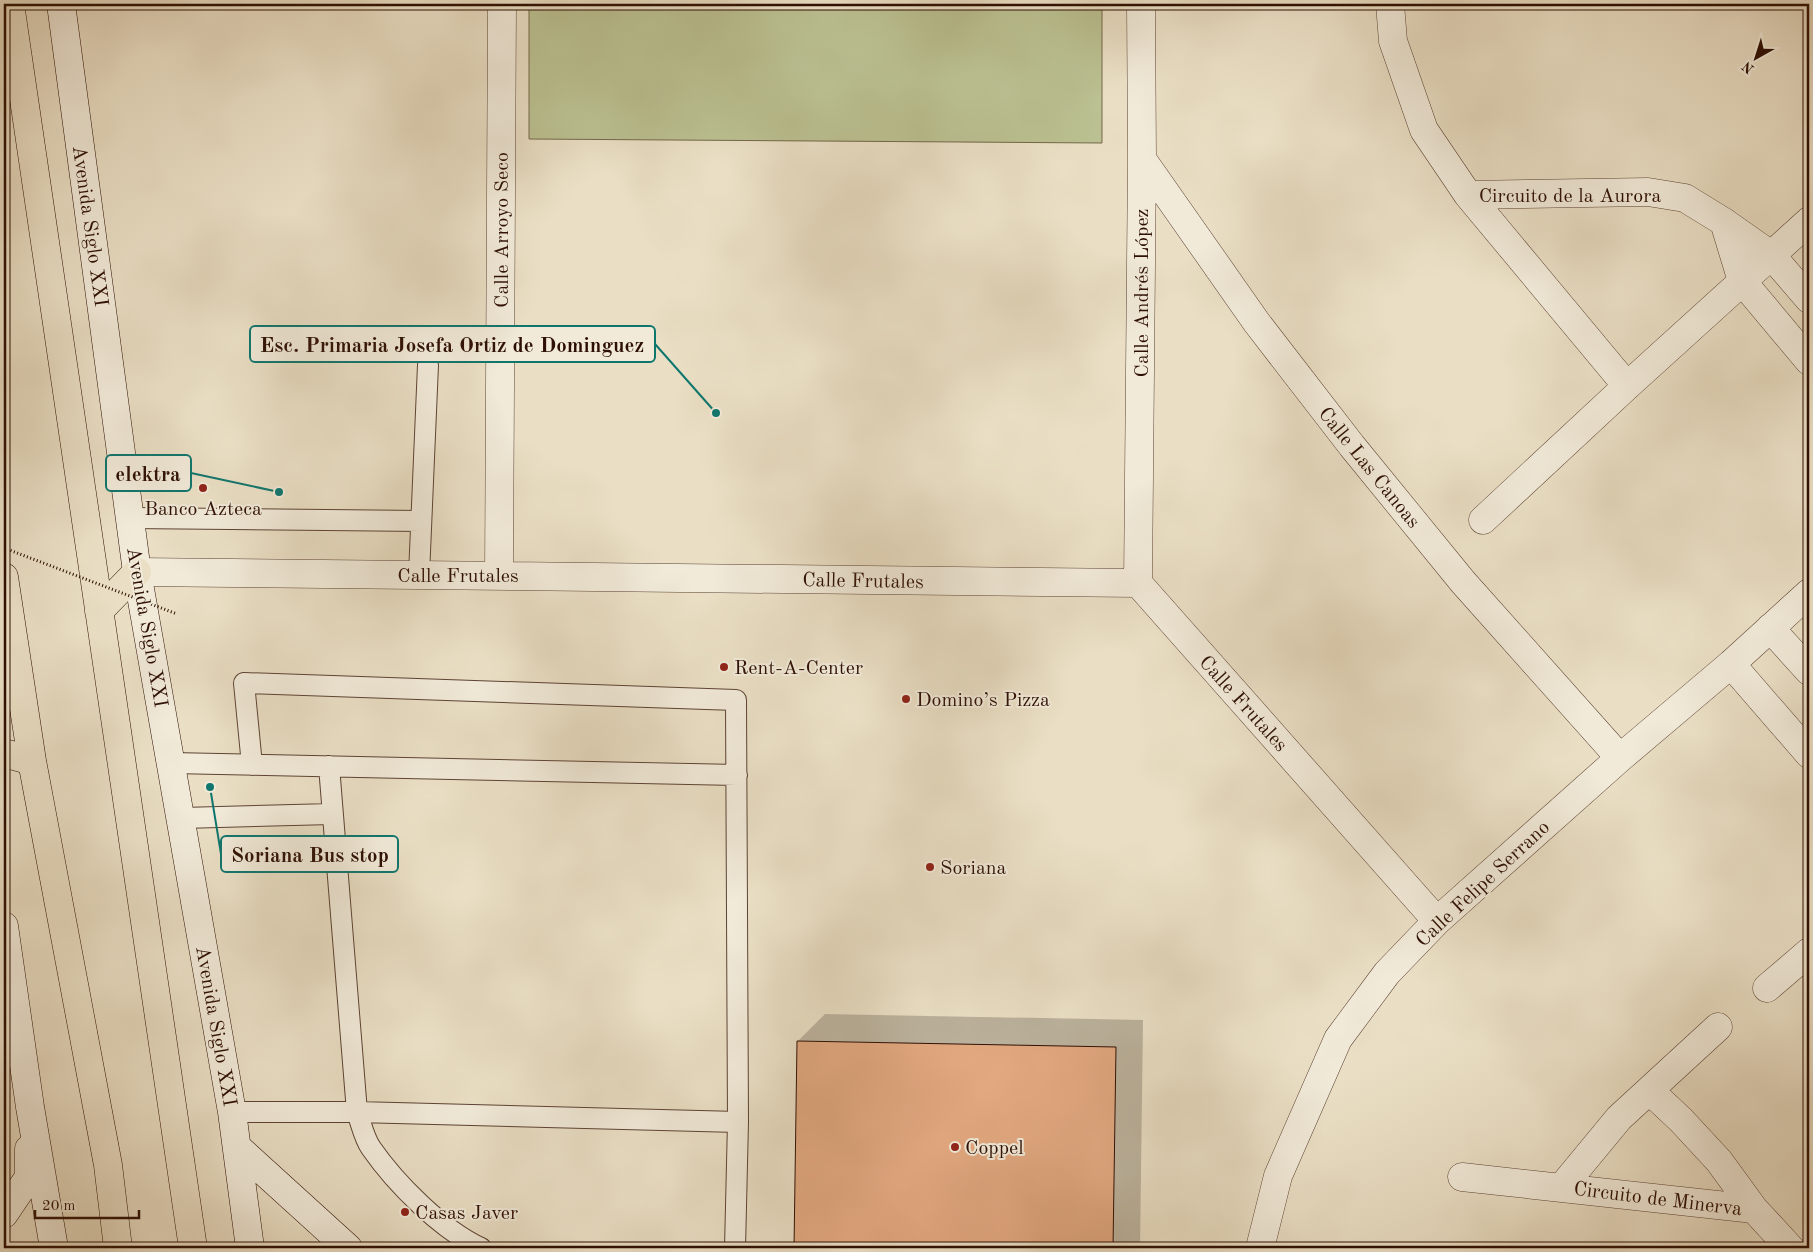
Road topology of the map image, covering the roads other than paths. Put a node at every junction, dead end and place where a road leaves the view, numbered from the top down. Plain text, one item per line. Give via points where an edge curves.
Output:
1 (10, 4) edge
2 (61, 4) edge
3 (502, 4) edge
4 (1141, 4) edge
5 (1390, 4) edge
6 (1142, 159) junction
7 (1468, 195) junction
8 (1809, 221) edge
9 (1724, 222) junction
10 (1771, 255) junction
11 (1742, 281) junction
12 (1809, 299) edge
13 (1809, 361) edge
14 (428, 365) dead end
15 (1627, 386) junction
16 (130, 518) junction
17 (421, 520) junction
18 (1483, 520) dead end
19 (137, 572) junction
20 (419, 575) junction
21 (499, 576) junction
22 (4, 578) edge
23 (1138, 583) junction
24 (1809, 593) edge
25 (99, 611) junction
26 (1770, 628) junction
27 (1731, 664) junction
28 (1809, 671) edge
29 (4, 753) edge
30 (1809, 754) edge
31 (1620, 758) junction
32 (32, 761) junction
33 (171, 764) junction
34 (252, 765) junction
35 (329, 766) junction
36 (737, 775) junction
37 (332, 814) junction
38 (182, 818) junction
39 (1438, 921) junction
40 (4, 926) edge
41 (1809, 952) edge
42 (1767, 988) dead end
43 (1718, 1027) dead end
44 (1650, 1090) junction
45 (30, 1108) junction
46 (232, 1112) junction
47 (356, 1112) junction
48 (738, 1122) junction
49 (238, 1148) junction
50 (1462, 1177) dead end
51 (1562, 1187) junction
52 (1754, 1209) junction
53 (4, 1214) edge
54 (54, 1248) edge
55 (118, 1248) edge
56 (193, 1248) edge
57 (250, 1248) edge
58 (348, 1248) edge
59 (481, 1248) edge
60 (735, 1248) edge
61 (1260, 1248) edge
62 (1790, 1248) edge

1 - 25 highway
2 - 16 street, Avenida Siglo XXI
3 - 21 street, Calle Arroyo Seco
4 - 6 street, Calle Andrés López
5 - 7 street, Circuito de la Aurora via 1393,42 1424,130
6 - 23 street, Calle Andrés López
6 - 31 street, Calle Las Canoas via 1257,323 1352,446 1462,582
7 - 9 street, Circuito de la Aurora via 1648,192 1685,198
7 - 15 street, Circuito de la Aurora
8 - 10 street
9 - 10 street, Circuito de la Aurora
9 - 11 street
10 - 11 street
10 - 12 street, Circuito de la Aurora
11 - 13 street
11 - 15 street
14 - 17 lane
15 - 18 street
16 - 17 lane
16 - 19 street, Avenida Siglo XXI
17 - 20 lane
19 - 20 street, Calle Frutales
19 - 25 highway
19 - 33 street, Avenida Siglo XXI
20 - 21 street, Calle Frutales
21 - 23 street, Calle Frutales
22 - 32 highway
23 - 39 street, Calle Frutales
24 - 26 street, Calle Felipe Serrano
25 - 56 highway
26 - 27 street, Calle Felipe Serrano
26 - 28 street
27 - 30 street
27 - 31 street, Calle Felipe Serrano
29 - 32 highway
31 - 39 street, Calle Felipe Serrano
32 - 55 highway via 108,1165
33 - 34 lane
33 - 38 street, Avenida Siglo XXI
34 - 35 lane
34 - 36 lane via 244,683 736,700
35 - 36 lane
35 - 37 lane
36 - 48 lane
37 - 38 lane
37 - 47 lane
38 - 46 street, Avenida Siglo XXI
39 - 61 street, Calle Felipe Serrano via 1387,973 1338,1039 1278,1176
40 - 45 street
41 - 42 street
43 - 44 street, Circuito de Minerva
44 - 51 street, Circuito de Minerva via 1619,1118
44 - 52 street, Circuito de Minerva via 1719,1161
45 - 53 street via 29,1177
45 - 54 street
46 - 47 lane
46 - 49 street, Avenida Siglo XXI
47 - 48 lane
47 - 59 lane via 370,1146 415,1200 466,1241
48 - 60 lane
49 - 57 street, Avenida Siglo XXI
49 - 58 street
50 - 51 street, Circuito de Minerva
51 - 52 street, Circuito de Minerva
52 - 62 street, Circuito de Minerva

